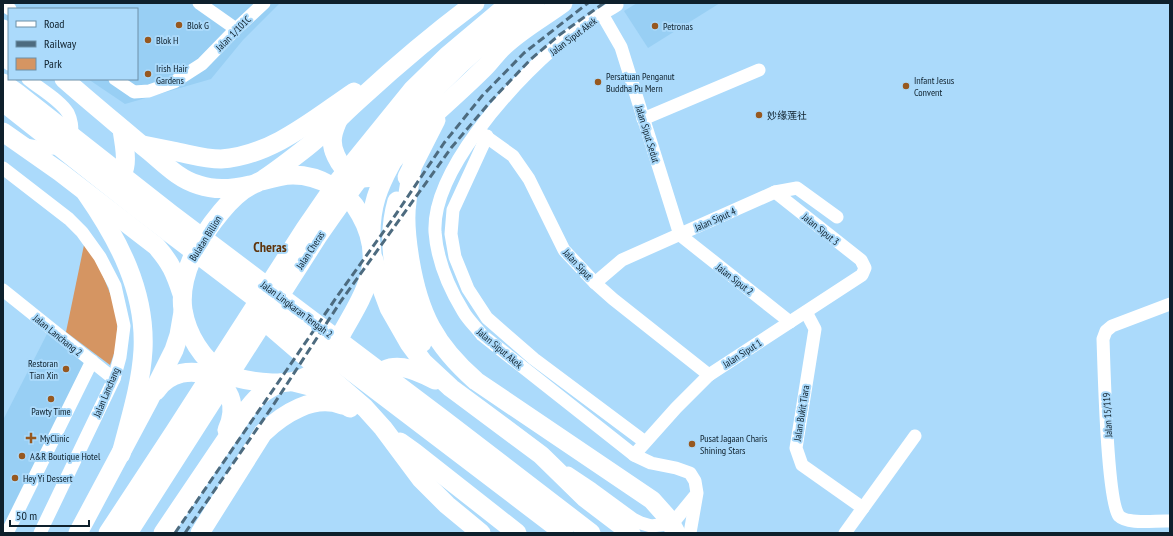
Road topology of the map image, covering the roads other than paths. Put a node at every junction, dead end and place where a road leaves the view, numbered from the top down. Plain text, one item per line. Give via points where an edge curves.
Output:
1 (199, 3) edge
2 (264, 3) edge
3 (475, 3) edge
4 (510, 3) edge
5 (535, 3) edge
6 (563, 3) edge
7 (617, 5) dead end
8 (602, 14) junction
9 (3, 29) edge
10 (236, 29) junction
11 (418, 49) junction
12 (7, 50) edge
13 (759, 70) dead end
14 (29, 80) edge
15 (65, 80) edge
16 (116, 80) edge
17 (3, 83) edge
18 (3, 102) edge
19 (446, 103) junction
20 (340, 117) junction
21 (643, 119) junction
22 (122, 129) junction
23 (3, 132) edge
24 (482, 133) junction
25 (20, 144) junction
26 (143, 145) junction
27 (394, 160) junction
28 (412, 166) junction
29 (3, 168) edge
30 (60, 172) junction
31 (257, 183) junction
32 (776, 192) junction
33 (86, 193) junction
34 (837, 217) dead end
35 (680, 235) junction
36 (372, 247) junction
37 (208, 262) junction
38 (865, 268) joint
39 (595, 283) junction
40 (5, 296) edge
41 (183, 303) junction
42 (1170, 304) edge
43 (806, 312) junction
44 (790, 322) junction
45 (92, 361) junction
46 (709, 374) junction
47 (114, 379) junction
48 (288, 382) junction
49 (451, 388) junction
50 (150, 400) junction
51 (351, 409) junction
52 (182, 435) junction
53 (915, 436) dead end
54 (645, 442) junction
55 (414, 452) junction
56 (121, 454) junction
57 (541, 455) junction
58 (634, 455) junction
59 (212, 461) junction
60 (697, 493) junction
61 (863, 508) junction
62 (1170, 521) edge
63 (516, 532) edge
64 (7, 533) edge
65 (40, 533) edge
66 (78, 533) edge
67 (108, 533) edge
68 (128, 533) edge
69 (163, 533) edge
70 (200, 533) edge
71 (481, 533) edge
72 (564, 533) edge
73 (591, 533) edge
74 (631, 533) edge
75 (676, 533) edge
76 (690, 533) edge
77 (845, 533) edge

1 - 10 street
2 - 10 street, Jalan 1/101C
3 - 11 highway
4 - 52 highway, Jalan Cheras via 447,56 413,89 336,184 305,229
5 - 52 highway, Jalan Cheras via 455,68 398,130 353,186
6 - 19 highway via 504,46
7 - 8 street, Jalan Siput Akek
8 - 21 street, Jalan Siput Sedut via 621,47
8 - 24 street, Jalan Siput Akek via 555,47 511,91
9 - 12 highway
10 - 16 street, Jalan 1/101C via 202,64 174,82 134,92
11 - 20 highway
11 - 26 highway via 291,134 254,153 207,158
13 - 21 street
14 - 25 street via 62,106 71,120 71,132 67,142 52,149
15 - 22 highway
17 - 73 highway, Jalan Lingkaran Tengah 2
18 - 37 highway, Jalan Lingkaran Tengah 2
19 - 27 highway via 411,138
19 - 28 highway
20 - 27 highway via 333,130 332,142 334,152 345,171 361,178 374,176
20 - 31 highway via 309,145
21 - 35 street, Jalan Siput Sedut
22 - 26 highway
22 - 30 highway via 126,164 120,180 104,187 94,187
23 - 25 highway
24 - 39 street, Jalan Siput via 513,156 529,179 564,250
24 - 54 street via 454,210 451,234 455,257 468,289 487,318 534,359
24 - 58 street, Jalan Siput Akek via 448,179 438,209 435,230 438,251 450,288 463,312 482,335
25 - 30 highway
26 - 31 highway via 176,174 199,186 232,189
27 - 36 highway via 383,179 374,205 371,218
28 - 49 highway via 395,209 392,236 397,281 411,322
28 - 75 highway via 406,204 408,250 418,297 435,335 460,367 476,381 652,500 668,518
29 - 47 street, Jalan Lanchang via 69,219 100,257 115,286 124,326
30 - 33 highway
31 - 36 highway, Bulatan Billion via 293,175 310,177 326,183 356,206 366,223
31 - 41 highway, Bulatan Billion via 238,194 222,210 200,243 189,263
32 - 34 street, Jalan Siput 4 via 797,188
32 - 35 street, Jalan Siput 4
32 - 38 street, Jalan Siput 3 via 861,260
33 - 41 highway via 156,246 175,272
33 - 56 highway via 106,221 118,244 140,302 143,349 140,376
35 - 39 street, Jalan Siput 4 via 622,260
35 - 44 street, Jalan Siput 2
36 - 48 highway, Bulatan Billion via 370,277 334,348 309,375
36 - 49 highway via 389,308 400,328 423,362
37 - 71 highway via 248,306 365,408 421,479
37 - 72 highway, Jalan Lingkaran Tengah 2
38 - 43 street, Jalan Siput 1 via 862,276
39 - 46 street, Jalan Siput
40 - 45 street, Jalan Lanchang 2
41 - 48 highway, Bulatan Billion via 188,327 195,342 203,355 224,373 240,379
41 - 50 highway via 179,335 174,350
42 - 62 street, Jalan 15/119 via 1112,326 1106,331 1103,339 1110,466 1115,506 1119,516 1128,521
43 - 44 street, Jalan Siput 1
43 - 61 street, Jalan Bukit Tiara via 815,329 796,448 802,465
44 - 46 street, Jalan Siput 1
45 - 47 street, Jalan Lanchang 2
45 - 64 street
46 - 54 street, Jalan Siput 1
47 - 65 street, Jalan Lanchang
48 - 51 highway via 320,390
48 - 59 highway via 261,393 254,400
49 - 55 highway via 409,368 387,368 373,379 368,390 368,400 373,410
49 - 57 highway
50 - 56 highway
50 - 59 highway via 165,381 183,373 201,372 223,385 230,396 233,413
51 - 55 highway
51 - 70 highway via 321,402 309,404 276,420 263,433
52 - 67 highway, Jalan Cheras
52 - 68 highway, Jalan Cheras
53 - 61 street
54 - 58 street, Jalan Siput 1
55 - 63 highway
56 - 66 highway
57 - 60 street via 592,488 633,519 651,526 668,524 676,519
57 - 74 highway via 585,498
58 - 60 street, Jalan Siput Akek via 651,463 690,473 695,481
59 - 69 highway
60 - 76 street
61 - 77 street

